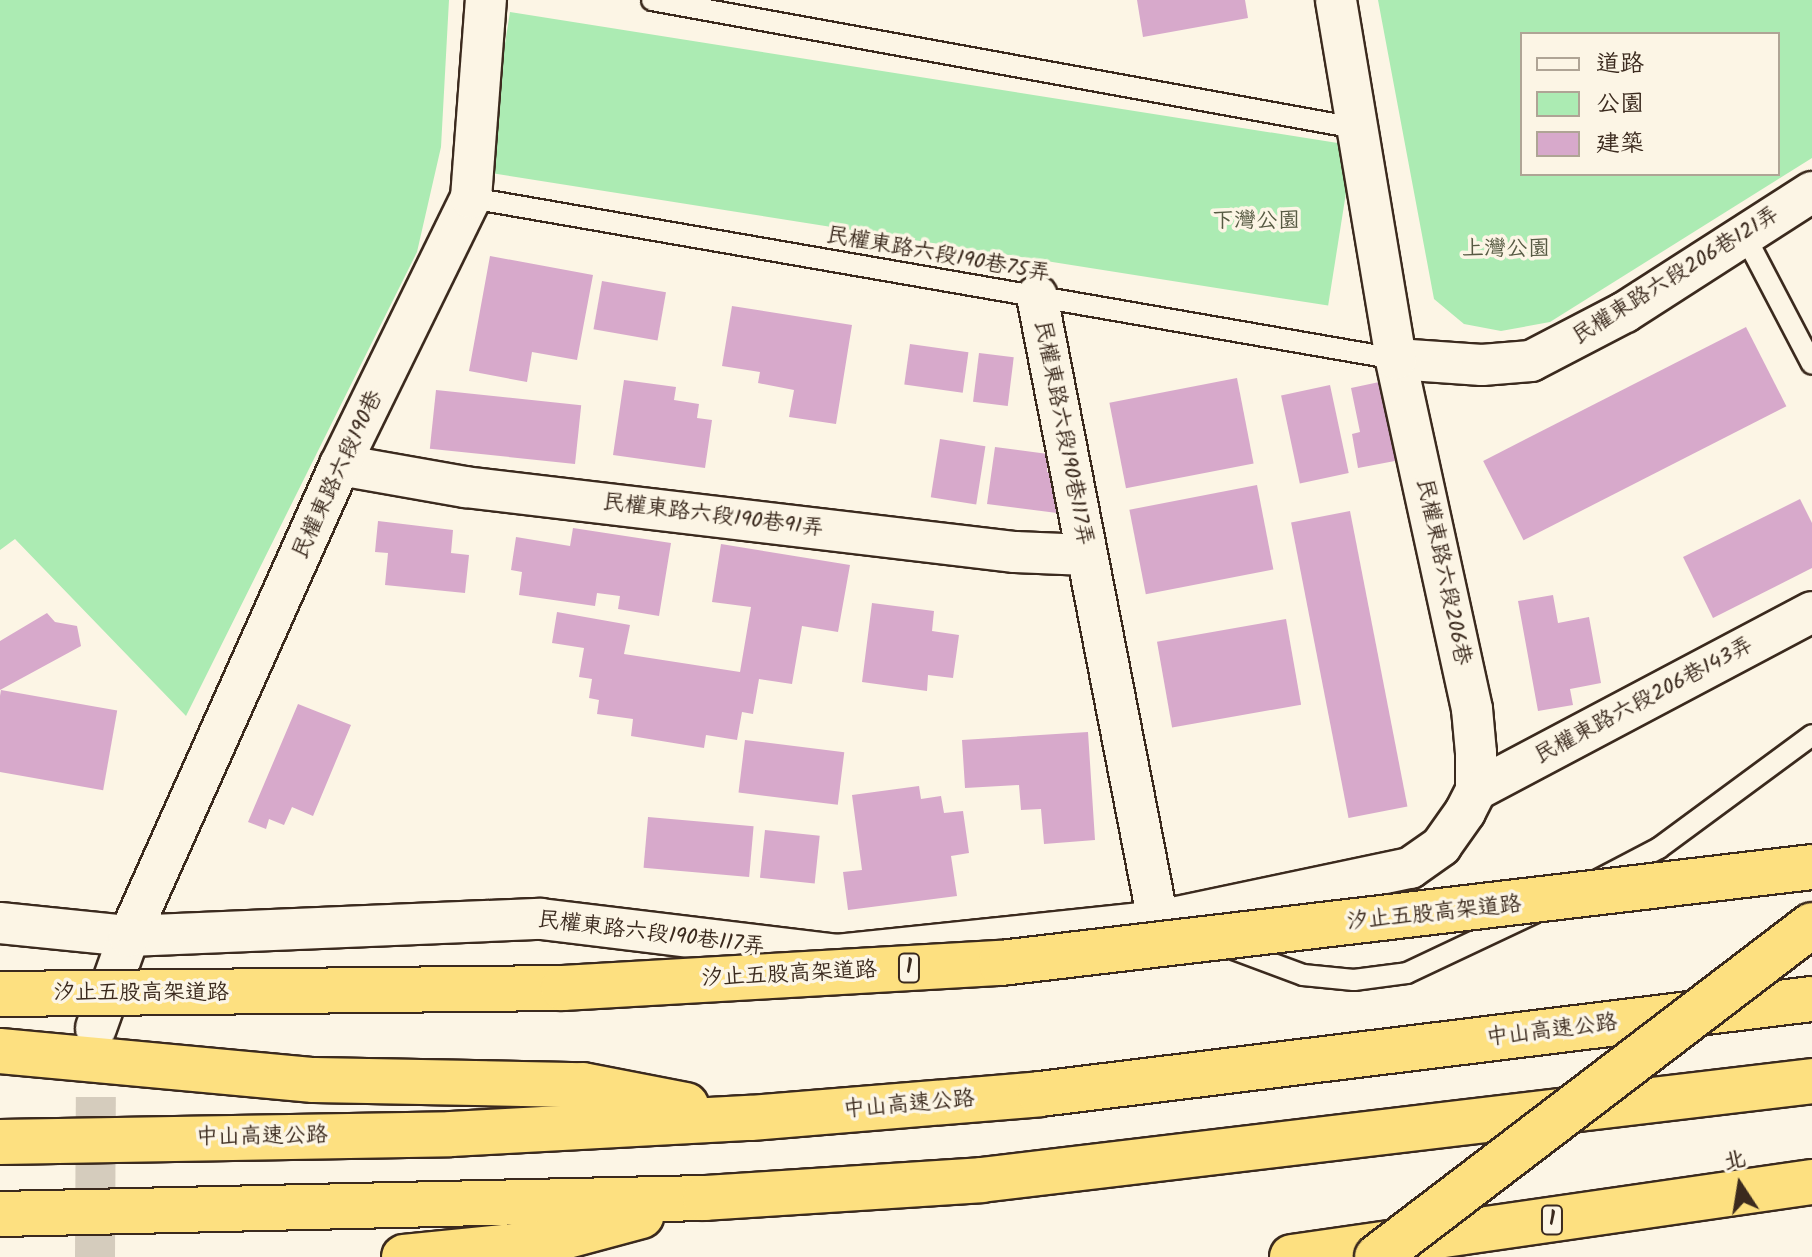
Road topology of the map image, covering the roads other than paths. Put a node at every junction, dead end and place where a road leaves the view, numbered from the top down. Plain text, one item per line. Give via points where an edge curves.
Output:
1 (486, 0) edge
2 (652, 0) edge
3 (1336, 0) edge
4 (1361, 129) junction
5 (1812, 192) edge
6 (471, 198) junction
7 (1745, 236) junction
8 (1037, 296) junction
9 (1396, 359) junction
10 (1812, 364) edge
11 (340, 465) junction
12 (1087, 555) junction
13 (1812, 612) edge
14 (1812, 735) edge
15 (1476, 790) junction
16 (1812, 867) edge
17 (1158, 921) junction
18 (0, 923) edge
19 (1812, 925) edge
20 (129, 936) junction
21 (0, 994) edge
22 (1812, 999) edge
23 (96, 1028) tunnel mouth
24 (0, 1051) edge
25 (1812, 1081) edge
26 (751, 1118) junction
27 (0, 1142) edge
28 (1812, 1182) edge
29 (705, 1198) junction
30 (0, 1214) edge
31 (404, 1257) edge
32 (1292, 1257) edge
33 (1377, 1257) edge

1 - 6 street, 民權東路六段190巷
2 - 4 lane
3 - 4 street, 民權東路六段206巷
4 - 9 street, 民權東路六段206巷
5 - 7 street, 民權東路六段206巷121弄
6 - 8 lane, 民權東路六段190巷75弄
6 - 11 street, 民權東路六段190巷
7 - 9 street, 民權東路六段206巷121弄 via 1625,312 1531,361 1482,365
7 - 10 lane
8 - 9 lane, 民權東路六段190巷75弄
8 - 12 street, 民權東路六段190巷117弄
9 - 15 street, 民權東路六段206巷 via 1472,709
11 - 12 street, 民權東路六段190巷91弄 via 481,489 1015,552
11 - 20 street, 民權東路六段190巷
12 - 17 street, 民權東路六段190巷117弄
13 - 15 street, 民權東路六段206巷143弄
14 - 17 lane via 1659,848 1407,973 1354,980 1303,975
15 - 17 street via 1441,846 1410,868
16 - 21 highway, 汐止五股高架道路 / 1, bridge via 1001,963 563,988
17 - 20 street, 民權東路六段190巷117弄 via 837,955 541,919
18 - 20 street, 民權東路六段190巷117弄
19 - 33 highway, bridge
20 - 23 street, 民權東路六段190巷
22 - 26 highway, 中山高速公路 via 1040,1094
24 - 26 highway via 314,1080 583,1085
25 - 29 highway via 1048,1174
26 - 27 highway, 中山高速公路 via 451,1134
28 - 32 highway, 1, bridge
29 - 30 highway
29 - 31 highway via 541,1243

